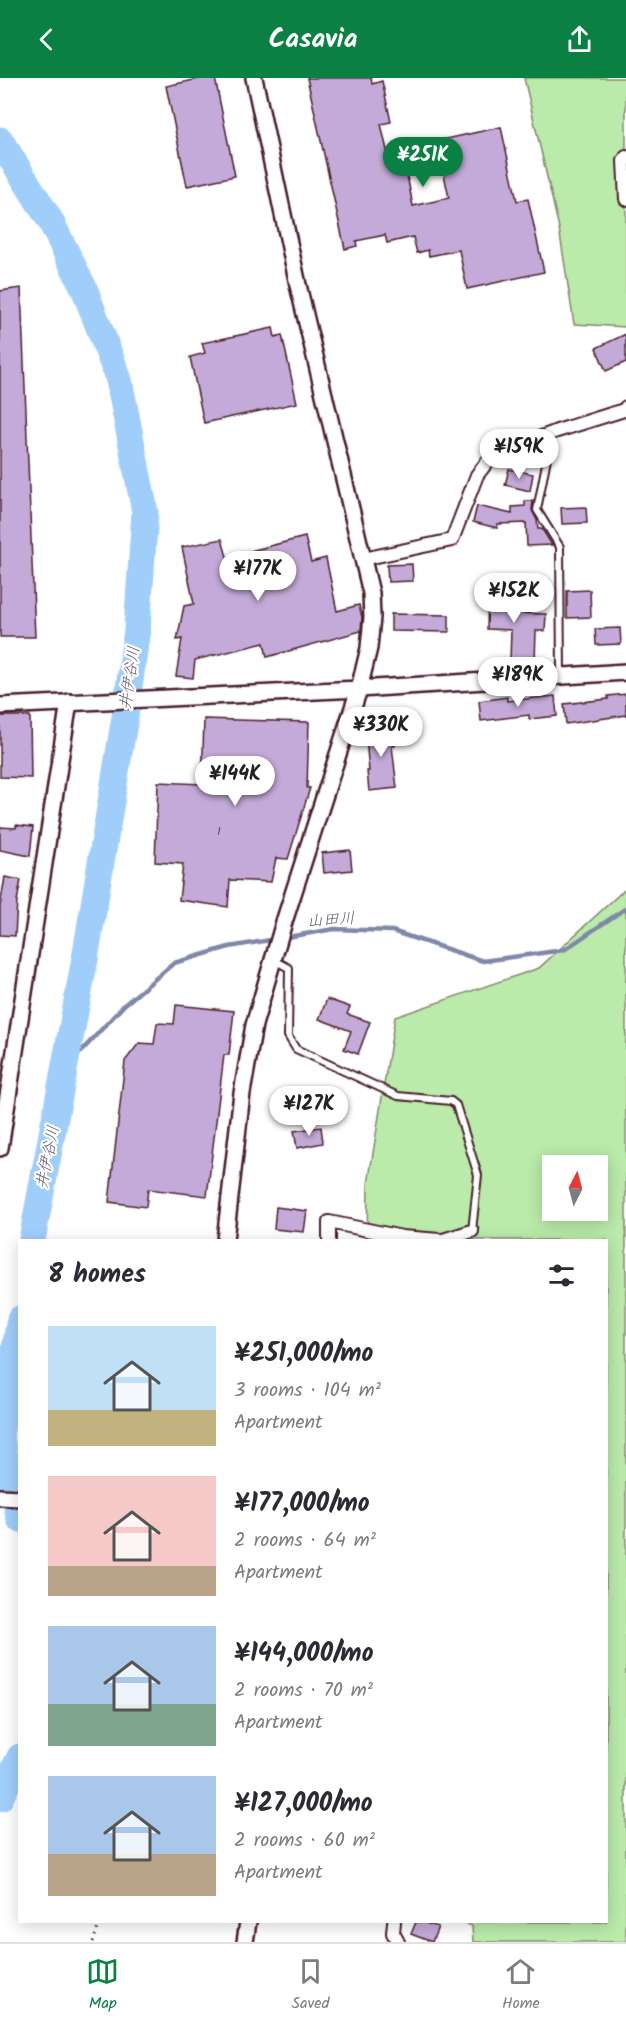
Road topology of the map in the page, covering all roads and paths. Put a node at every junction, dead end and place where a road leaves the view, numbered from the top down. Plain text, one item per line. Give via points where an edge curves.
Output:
1 (254, 78) edge
2 (626, 157) edge
3 (626, 199) edge
4 (626, 407) edge
5 (543, 436) junction
6 (363, 559) junction
7 (626, 672) edge
8 (561, 676) junction
9 (359, 689) junction
10 (69, 702) junction
11 (0, 706) edge
12 (275, 956) junction
13 (0, 1148) edge
14 (472, 1231) joint
15 (225, 1239) edge
16 (329, 1239) edge
17 (431, 1239) edge
18 (444, 1239) edge
19 (0, 1497) edge
20 (18, 1498) edge
21 (100, 1923) edge
22 (248, 1923) edge
23 (394, 1923) edge
24 (93, 1942) edge
25 (245, 1942) edge
26 (398, 1942) edge

1 - 6 street
2 - 3 street
4 - 5 street
5 - 6 street via 492,456 477,475 452,540
5 - 8 lane via 548,453 537,510 560,547
6 - 9 street via 372,617
7 - 8 street
8 - 9 street
9 - 10 street
9 - 12 street
10 - 11 street
10 - 13 street
12 - 14 lane via 289,968 288,1036 296,1049 398,1096 451,1101 456,1105 478,1175
12 - 15 street via 254,1025 242,1093
14 - 18 street
16 - 17 street via 329,1222
19 - 20 street
21 - 24 path
22 - 25 street
23 - 26 street

